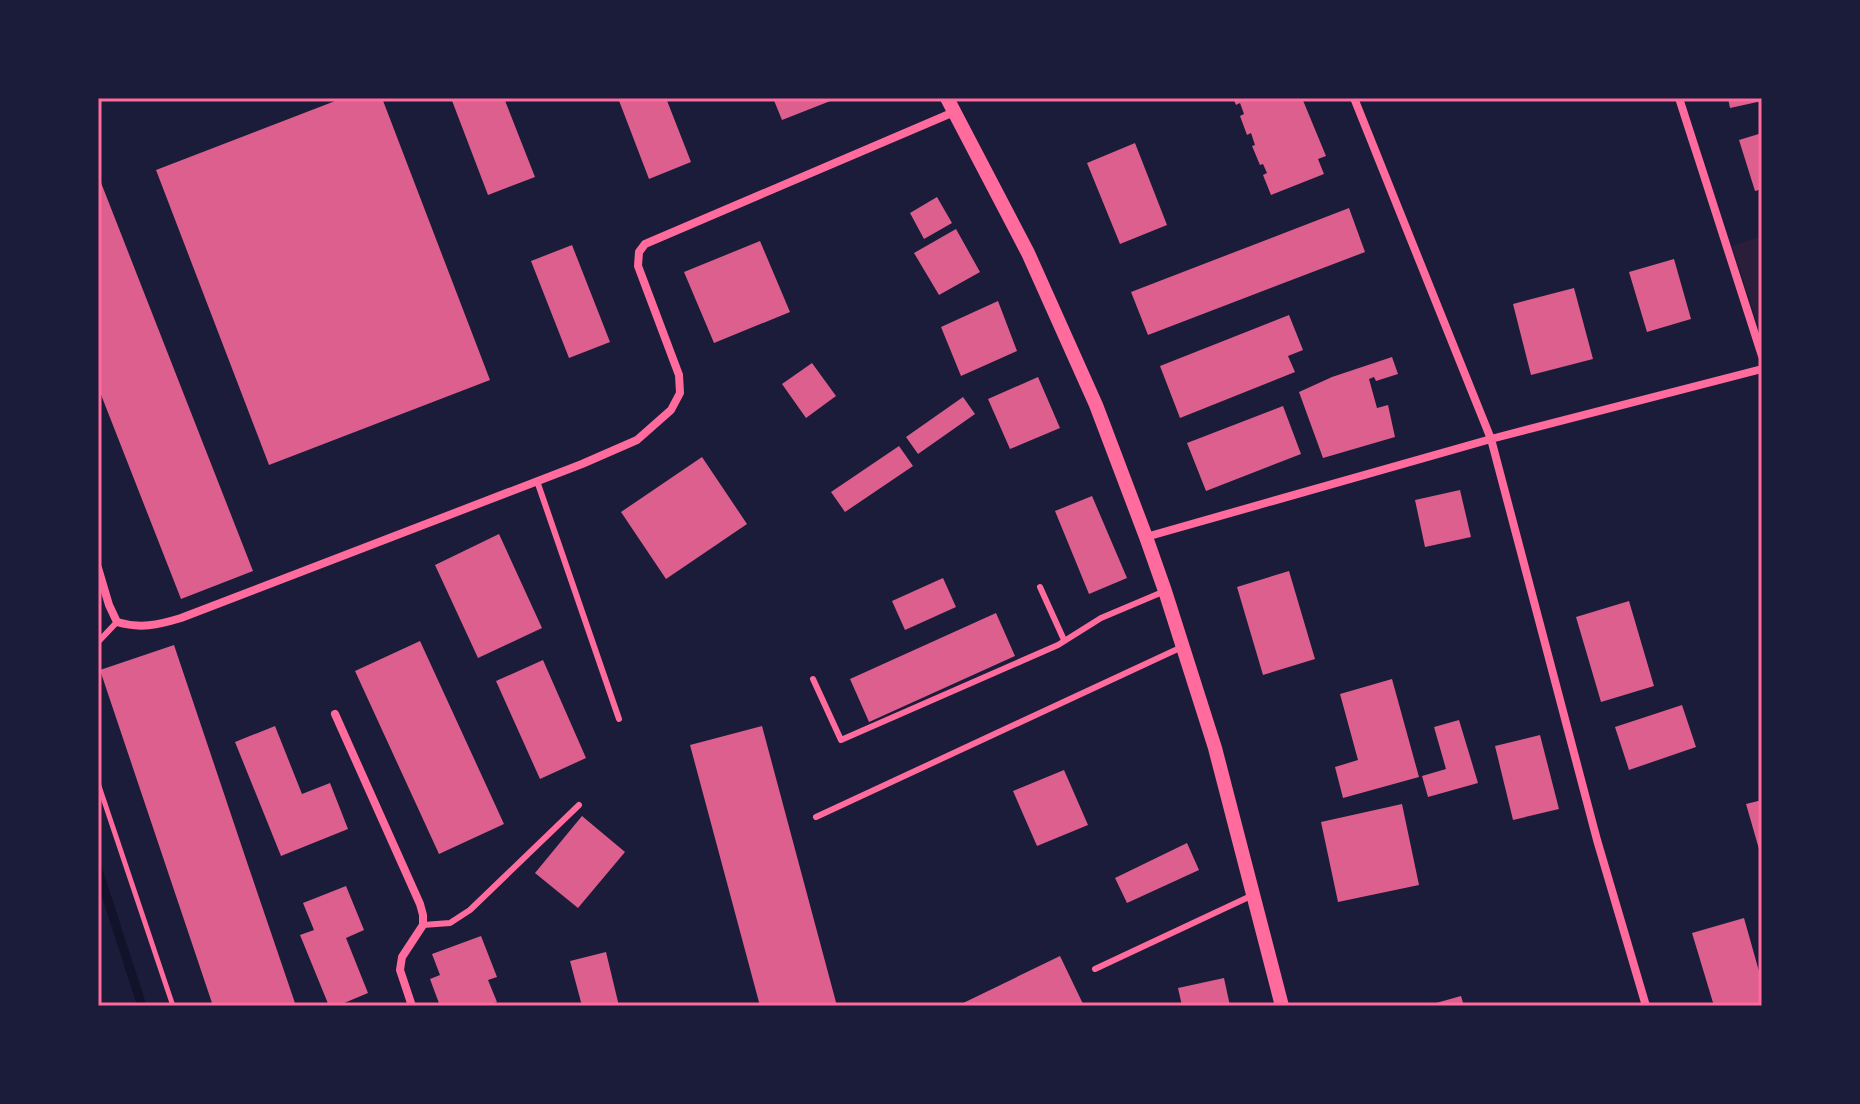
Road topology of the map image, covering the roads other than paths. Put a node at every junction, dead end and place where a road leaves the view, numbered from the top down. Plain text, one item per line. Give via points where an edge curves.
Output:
1 (1354, 98) edge
2 (1679, 98) edge
3 (950, 105) edge
4 (1762, 356) edge
5 (1762, 369) edge
6 (1491, 439) junction
7 (537, 481) junction
8 (1146, 537) junction
9 (98, 568) edge
10 (1040, 587) dead end
11 (1165, 591) junction
12 (117, 622) junction
13 (1064, 640) junction
14 (98, 642) edge
15 (1182, 647) junction
16 (813, 679) dead end
17 (335, 714) dead end
18 (619, 719) dead end
19 (579, 805) dead end
20 (816, 817) dead end
21 (1253, 895) junction
22 (423, 925) junction
23 (1095, 969) dead end
24 (412, 1006) edge
25 (1282, 1006) edge
26 (1646, 1006) edge

1 - 6 street
2 - 4 street
3 - 7 street via 645,244 638,266 679,375 680,393 671,410 637,440
3 - 8 street via 1028,253 1096,405
5 - 6 street
6 - 8 street
6 - 26 street
7 - 12 street via 181,618 154,626
7 - 18 lane
8 - 11 street
9 - 12 street
10 - 13 lane
11 - 13 lane
11 - 15 street
12 - 14 lane
13 - 16 lane via 841,740
15 - 20 lane
15 - 21 street
17 - 22 street via 420,904
19 - 22 lane via 470,910 450,923
21 - 23 lane
21 - 25 street
22 - 24 street via 402,957 400,970

